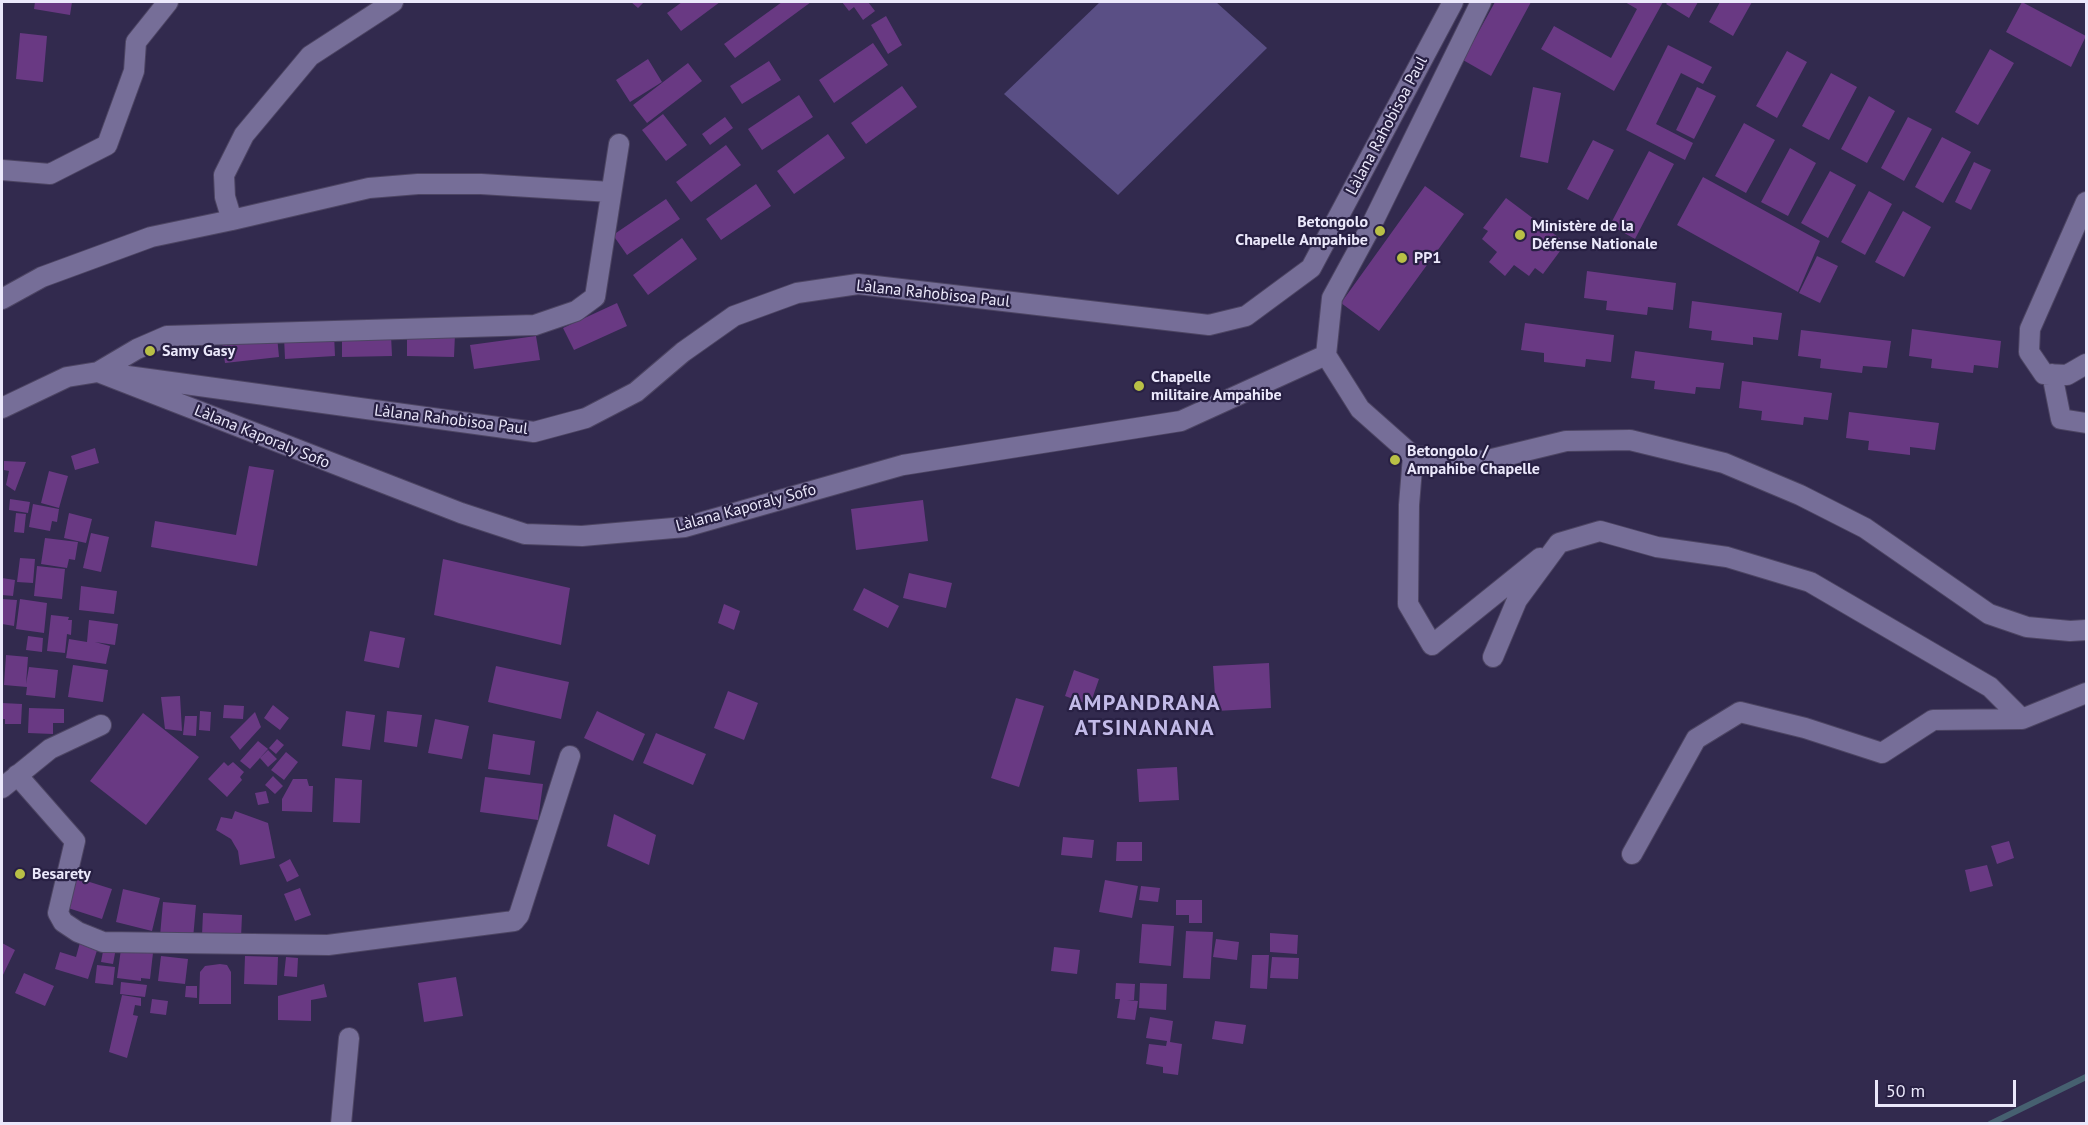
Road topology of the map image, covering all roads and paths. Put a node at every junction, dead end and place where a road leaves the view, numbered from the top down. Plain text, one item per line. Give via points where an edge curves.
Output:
1 (168, 2) edge
2 (393, 2) edge
3 (1453, 2) edge
4 (1481, 2) edge
5 (619, 144) dead end
6 (2, 170) edge
7 (611, 192) junction
8 (2086, 202) edge
9 (232, 220) junction
10 (2, 299) edge
11 (1326, 355) junction
12 (2086, 364) edge
13 (98, 372) junction
14 (2052, 374) junction
15 (2, 408) edge
16 (2086, 423) edge
17 (1413, 456) junction
18 (1559, 543) junction
19 (2086, 630) edge
20 (1492, 657) dead end
21 (2086, 693) edge
22 (2022, 719) junction
23 (101, 725) dead end
24 (570, 756) dead end
25 (17, 775) junction
26 (2, 788) edge
27 (1632, 854) dead end
28 (349, 1038) dead end
29 (341, 1124) edge

1 - 6 street via 136,42 134,71 107,145 50,174
2 - 9 street via 310,56 244,135 224,174
3 - 13 street, Làlana Rahobisoa Paul via 1311,268 1246,316 1209,325 858,284 797,293 734,316 636,392 586,418 534,432
4 - 11 street via 1332,298
5 - 7 street
7 - 9 street via 417,184 369,188
7 - 13 street via 595,297 576,311 535,325 167,336
8 - 14 street via 2030,328 2029,352 2044,374
9 - 10 street via 151,237 42,277
11 - 13 street, Làlana Kaporaly Sofo via 1181,421 903,465 685,527 582,536 525,534 461,513
11 - 17 street via 1360,409
12 - 14 street via 2067,375
13 - 15 street via 67,377
14 - 16 street via 2061,418
17 - 18 street via 1408,505 1408,604 1432,645
17 - 19 street via 1484,461 1566,441 1630,440 1724,463 1865,528 1989,614 2027,627
18 - 20 street via 1517,600
18 - 22 street via 1600,531 1657,547 1727,557 1810,582 1990,687
21 - 22 street
22 - 27 street via 1933,720 1882,753 1740,712 1696,739
23 - 25 street via 50,749
24 - 25 street via 514,921 328,945 104,942 78,932 63,922 58,913 75,841
25 - 26 street
28 - 29 street

